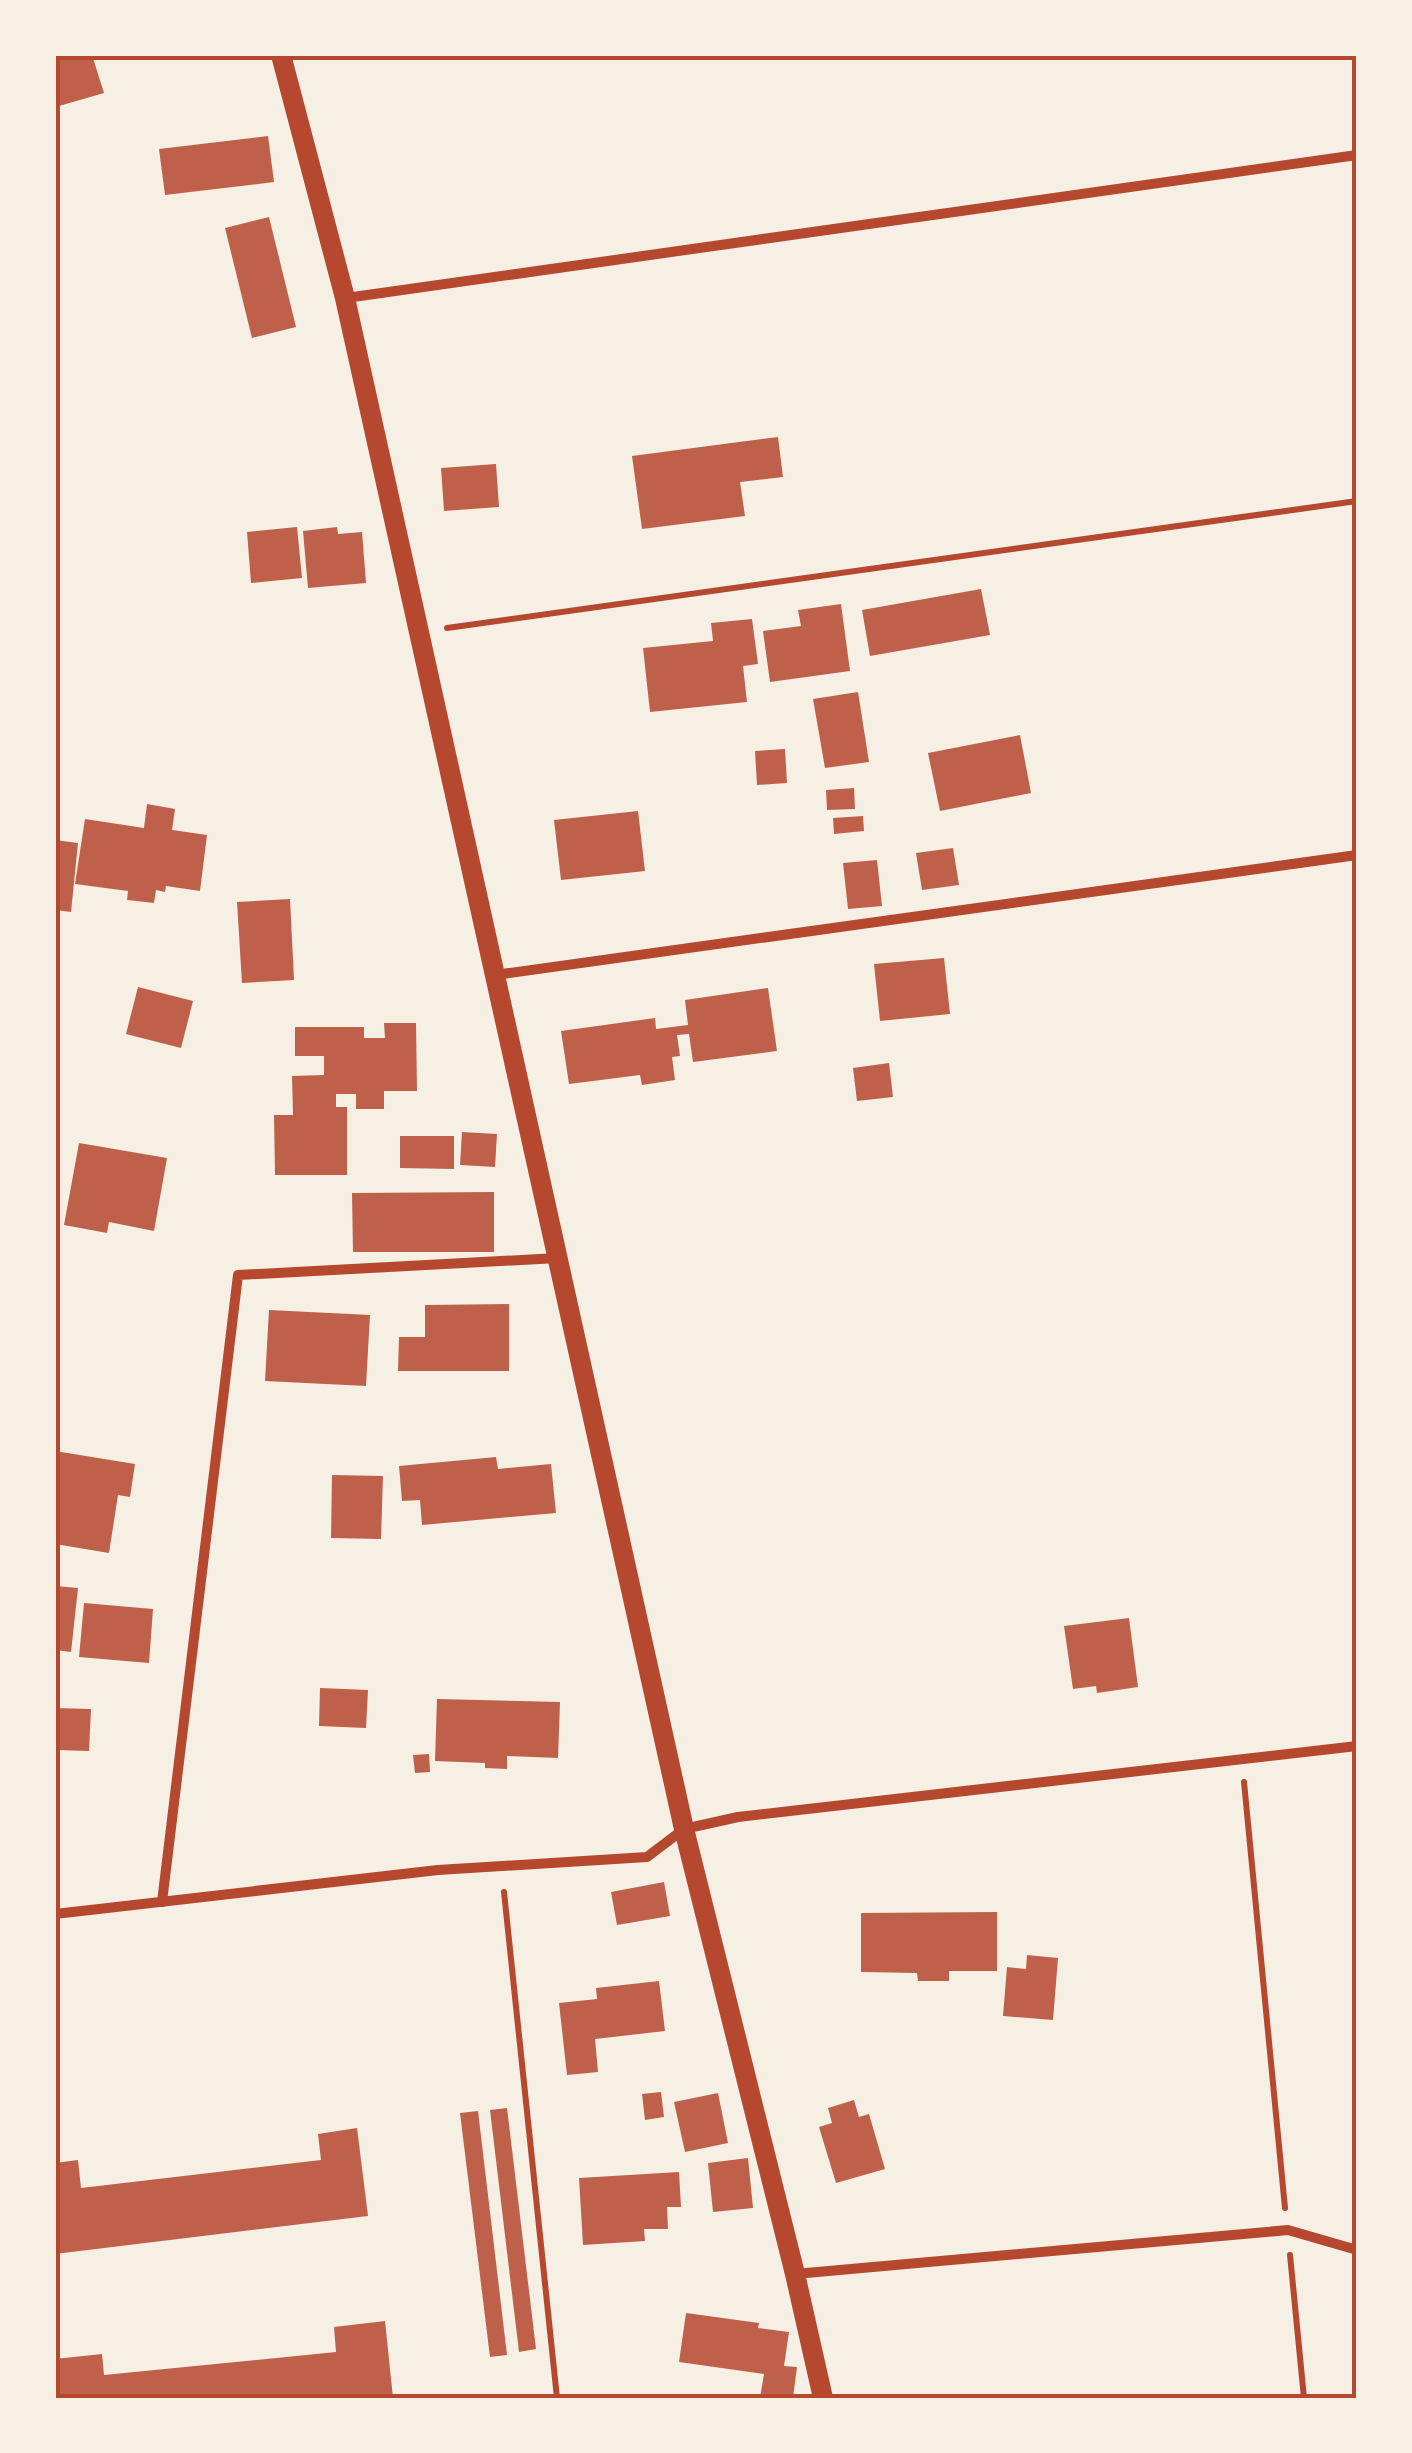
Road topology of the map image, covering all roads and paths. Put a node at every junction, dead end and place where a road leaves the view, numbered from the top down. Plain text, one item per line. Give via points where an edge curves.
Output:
1 (282, 55) edge
2 (1357, 154) edge
3 (345, 298) junction
4 (1357, 501) edge
5 (418, 632) junction
6 (1357, 855) edge
7 (495, 975) junction
8 (558, 1258) junction
9 (1357, 1746) edge
10 (1242, 1759) junction
11 (684, 1829) junction
12 (502, 1866) junction
13 (162, 1902) junction
14 (55, 1914) edge
15 (1288, 2230) junction
16 (1357, 2250) edge
17 (795, 2274) junction
18 (557, 2398) edge
19 (823, 2398) edge
20 (1304, 2398) edge

1 - 3 main road
2 - 3 street
3 - 5 main road
4 - 5 path
5 - 7 main road
6 - 7 street
7 - 8 main road
8 - 11 main road
8 - 13 street via 238,1275
9 - 10 street
10 - 11 street via 738,1817
10 - 15 path
11 - 12 street via 646,1857
11 - 17 main road
12 - 13 street
12 - 18 path
13 - 14 street
15 - 16 street
15 - 17 street
15 - 20 path
17 - 19 main road

